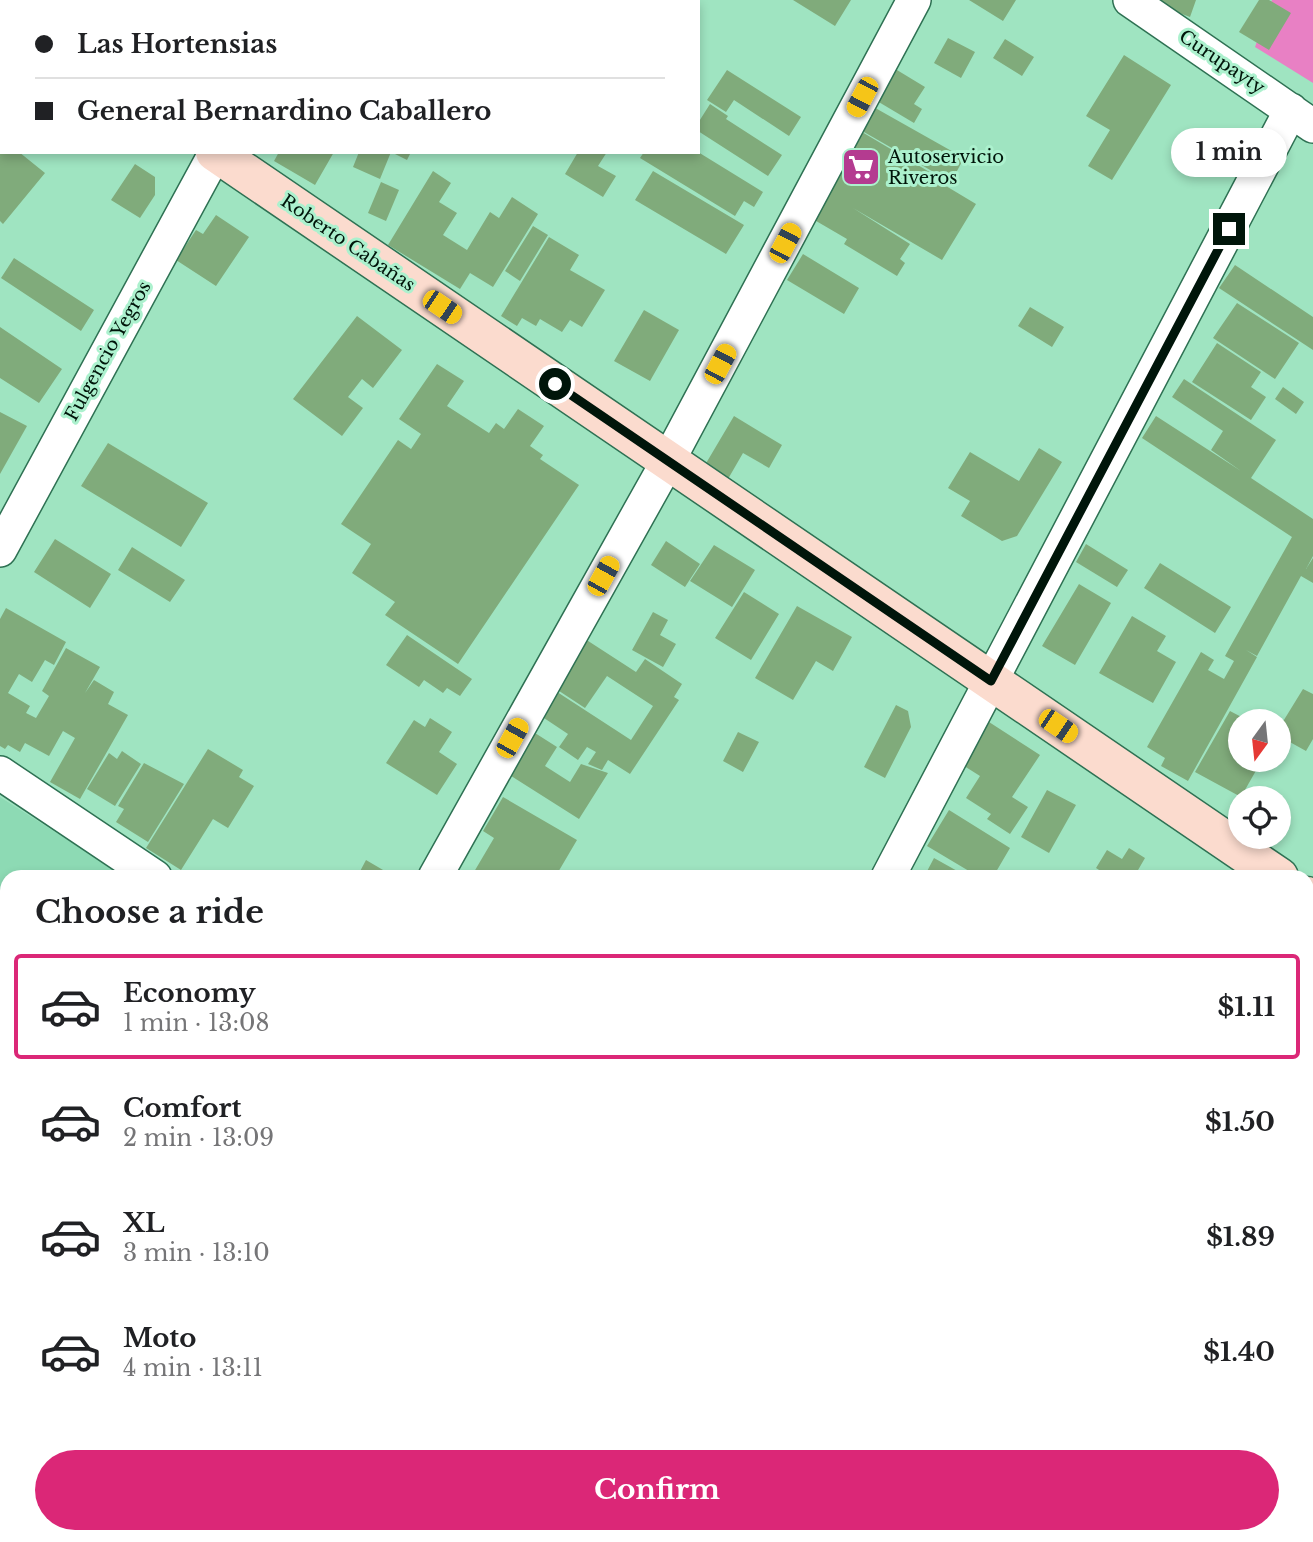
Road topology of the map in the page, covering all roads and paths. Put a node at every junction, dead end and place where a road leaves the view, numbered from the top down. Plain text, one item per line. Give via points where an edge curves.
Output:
1 (914, 0) edge
2 (1130, 0) edge
3 (1302, 118) edge
4 (215, 154) edge
5 (217, 154) edge
6 (668, 461) junction
7 (0, 550) edge
8 (991, 681) junction
9 (0, 773) edge
10 (145, 870) edge
11 (439, 870) edge
12 (892, 870) edge
13 (1269, 870) edge

1 - 6 street
2 - 3 street, Curupayty
3 - 8 street
4 - 7 street, Fulgencio Yegros
5 - 6 main road, Roberto Cabañas
6 - 8 main road, Roberto Cabañas
6 - 11 street
8 - 12 street
8 - 13 main road, Roberto Cabañas
9 - 10 street

